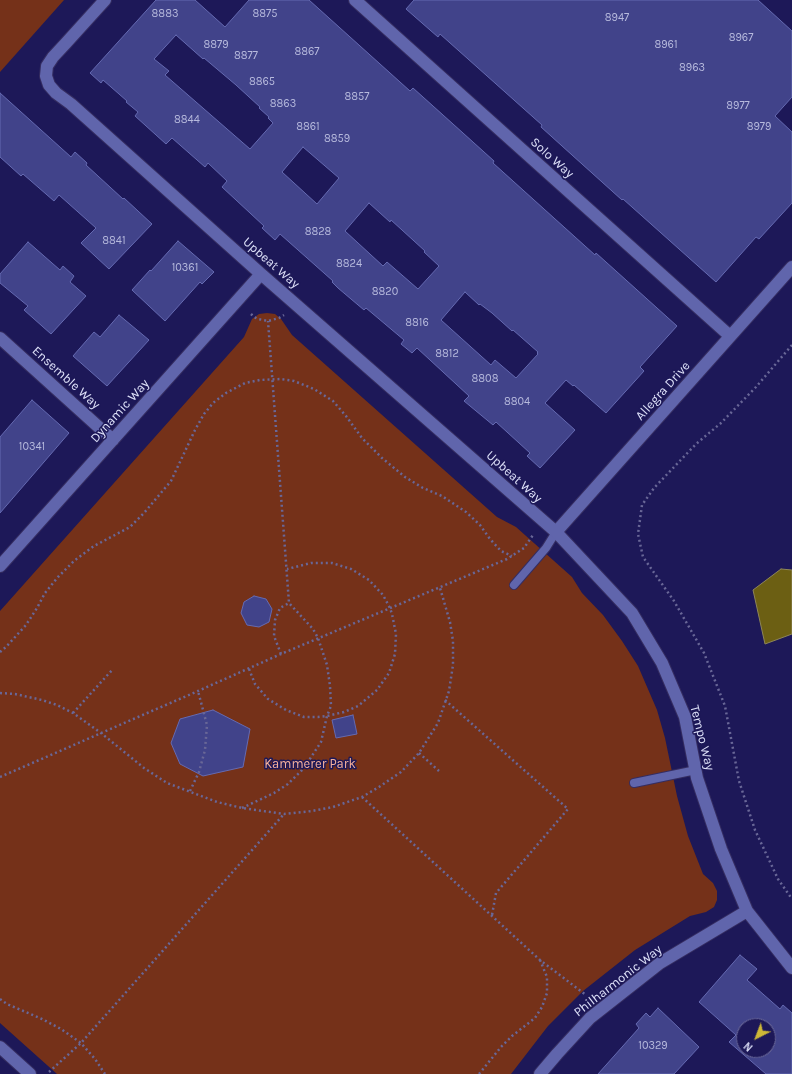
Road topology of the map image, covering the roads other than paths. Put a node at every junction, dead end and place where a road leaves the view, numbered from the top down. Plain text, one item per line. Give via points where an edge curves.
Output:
1 (105, 0) edge
2 (355, 0) edge
3 (792, 267) edge
4 (261, 274) junction
5 (730, 336) junction
6 (0, 338) edge
7 (113, 440) junction
8 (556, 532) junction
9 (0, 566) edge
10 (514, 585) dead end
11 (696, 770) junction
12 (634, 783) dead end
13 (747, 911) junction
14 (792, 968) edge
15 (0, 1047) edge
16 (30, 1074) edge
17 (540, 1074) edge

1 - 4 street, Upbeat Way via 46,66 49,84 56,93
2 - 5 street, Solo Way
3 - 5 street, Allegra Drive
4 - 7 street, Dynamic Way
4 - 8 street, Upbeat Way
5 - 8 street, Allegra Drive
6 - 7 street, Ensemble Way
7 - 9 street, Dynamic Way
8 - 10 lane via 546,548
8 - 11 street, Tempo Way via 632,613 662,663 685,717
11 - 12 lane
11 - 13 street, Tempo Way via 721,848
13 - 14 street, Tempo Way
13 - 17 street, Philharmonic Way via 660,963 590,1018
15 - 16 street

